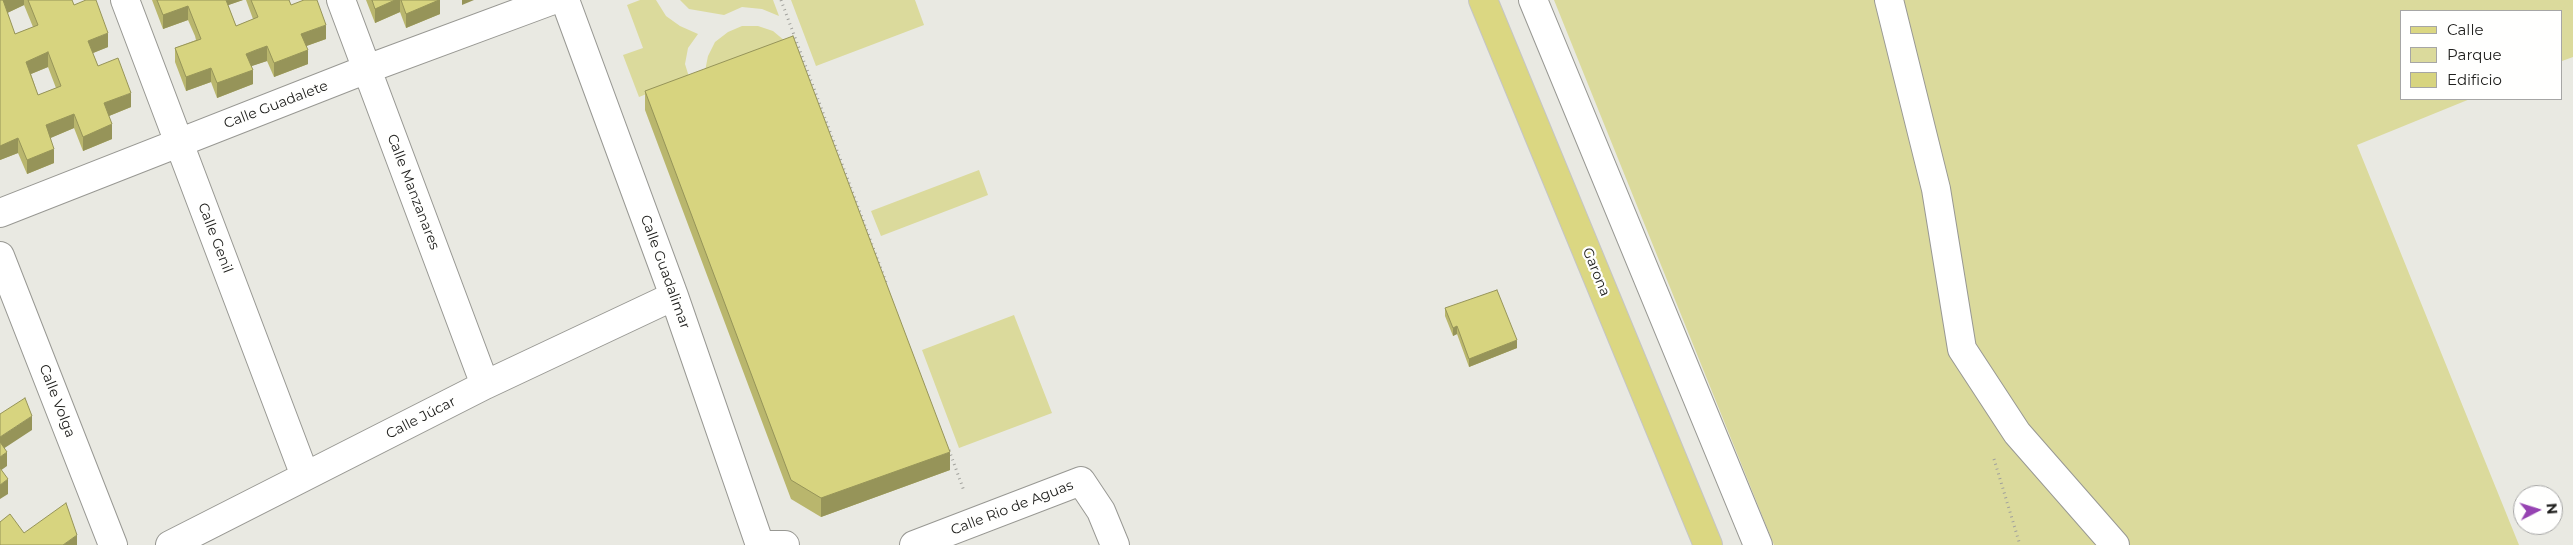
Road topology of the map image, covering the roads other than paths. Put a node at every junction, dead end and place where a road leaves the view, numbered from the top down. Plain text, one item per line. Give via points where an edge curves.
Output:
1 (125, 0) edge
2 (341, 0) edge
3 (553, 0) edge
4 (565, 0) edge
5 (1483, 0) edge
6 (1533, 0) edge
7 (1889, 0) edge
8 (367, 69) junction
9 (179, 142) junction
10 (0, 213) edge
11 (0, 256) edge
12 (674, 296) junction
13 (485, 385) junction
14 (306, 476) junction
15 (113, 545) edge
16 (170, 545) edge
17 (760, 545) edge
18 (770, 545) edge
19 (785, 545) edge
20 (914, 545) edge
21 (1114, 545) edge
22 (1708, 545) edge
23 (1758, 545) edge
24 (2114, 545) edge

1 - 9 street, Calle Genil
2 - 8 street, Calle Manzanares
3 - 8 street, Calle Guadalete
4 - 12 street, Calle Guadalimar
5 - 22 main road, Garona
6 - 23 street
7 - 24 street via 1936,188 1962,349 2017,433
8 - 9 street, Calle Guadalete
8 - 13 street, Calle Manzanares
9 - 10 street, Calle Guadalete
9 - 14 street, Calle Genil
11 - 15 street, Calle Volga
12 - 13 street, Calle Júcar
12 - 17 street, Calle Guadalimar
13 - 14 street, Calle Júcar
14 - 16 street, Calle Júcar
18 - 19 street
20 - 21 street, Calle Rio de Aguas via 1082,482 1101,511

